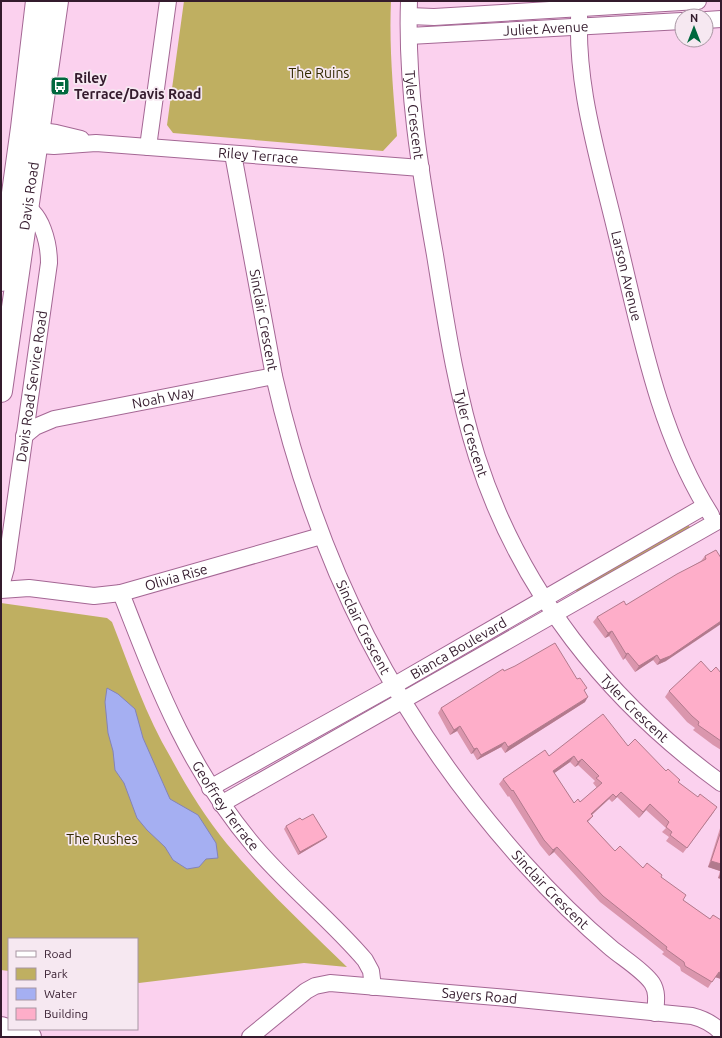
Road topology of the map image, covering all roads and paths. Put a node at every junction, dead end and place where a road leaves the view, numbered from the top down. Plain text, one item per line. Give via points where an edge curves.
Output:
1 (37, 1) edge
2 (57, 1) edge
3 (168, 1) edge
4 (698, 1) edge
5 (580, 4) edge
6 (409, 8) edge
7 (674, 22) edge
8 (578, 27) junction
9 (409, 36) junction
10 (29, 137) junction
11 (148, 146) junction
12 (233, 154) junction
13 (421, 168) junction
14 (20, 204) junction
15 (1, 280) edge
16 (274, 376) junction
17 (1, 391) edge
18 (28, 406) junction
19 (54, 419) junction
20 (24, 436) junction
21 (705, 506) junction
22 (718, 526) edge
23 (321, 536) junction
24 (6, 568) junction
25 (1, 586) edge
26 (29, 588) junction
27 (1, 590) edge
28 (121, 593) junction
29 (543, 600) junction
30 (555, 615) junction
31 (393, 686) junction
32 (402, 701) junction
33 (721, 782) edge
34 (210, 788) junction
35 (221, 804) junction
36 (373, 987) junction
37 (655, 1013) junction
38 (1, 1028) edge
39 (721, 1032) edge
40 (30, 1037) edge
41 (250, 1037) edge

1 - 10 main road, Davis Road
2 - 10 main road, Davis Road
3 - 11 street
4 - 5 street, Juliet Avenue
5 - 6 street, Juliet Avenue via 434,17
5 - 8 street, Larson Avenue
6 - 9 street, Tyler Crescent
7 - 8 street, Juliet Avenue
8 - 9 street, Juliet Avenue
8 - 21 street, Larson Avenue via 584,99 639,325 663,415
9 - 13 street, Tyler Crescent via 413,104
10 - 11 street, Riley Terrace
10 - 14 main road, Davis Road
11 - 12 street, Riley Terrace
12 - 13 street, Riley Terrace
12 - 16 street, Sinclair Crescent
13 - 29 street, Tyler Crescent via 453,361 467,423 496,510
14 - 15 main road, Davis Road
14 - 17 main road, Davis Road
14 - 18 street, Davis Road Service Road via 33,212 46,240 48,254
16 - 19 street, Noah Way
16 - 23 street, Sinclair Crescent via 295,459
18 - 19 street
18 - 20 street, Davis Road Service Road
19 - 20 street, Noah Way
20 - 24 street, Davis Road Service Road
21 - 22 street, Larson Avenue
21 - 29 street, Bianca Boulevard
22 - 30 street, Bianca Boulevard
23 - 28 street, Olivia Rise
23 - 31 street, Sinclair Crescent via 346,594
24 - 25 street, Davis Road Service Road
24 - 26 street
26 - 27 street, Olivia Rise
26 - 28 street, Olivia Rise via 94,596
28 - 34 street, Geoffrey Terrace via 169,712 192,759
29 - 30 street, Tyler Crescent
29 - 31 street, Bianca Boulevard
30 - 32 street, Bianca Boulevard
30 - 33 street, Tyler Crescent via 619,696 670,743
31 - 32 street, Sinclair Crescent
31 - 34 street, Bianca Boulevard
32 - 35 street, Bianca Boulevard
32 - 37 street, Sinclair Crescent via 460,786 506,843 560,901 651,981 655,990
34 - 35 street, Geoffrey Terrace
35 - 36 street, Geoffrey Terrace via 266,860 365,960 371,971
36 - 37 street, Sayers Road via 516,998
36 - 41 street, Sayers Road via 330,983 315,986
37 - 39 street, Sayers Road via 704,1019
38 - 40 main road

